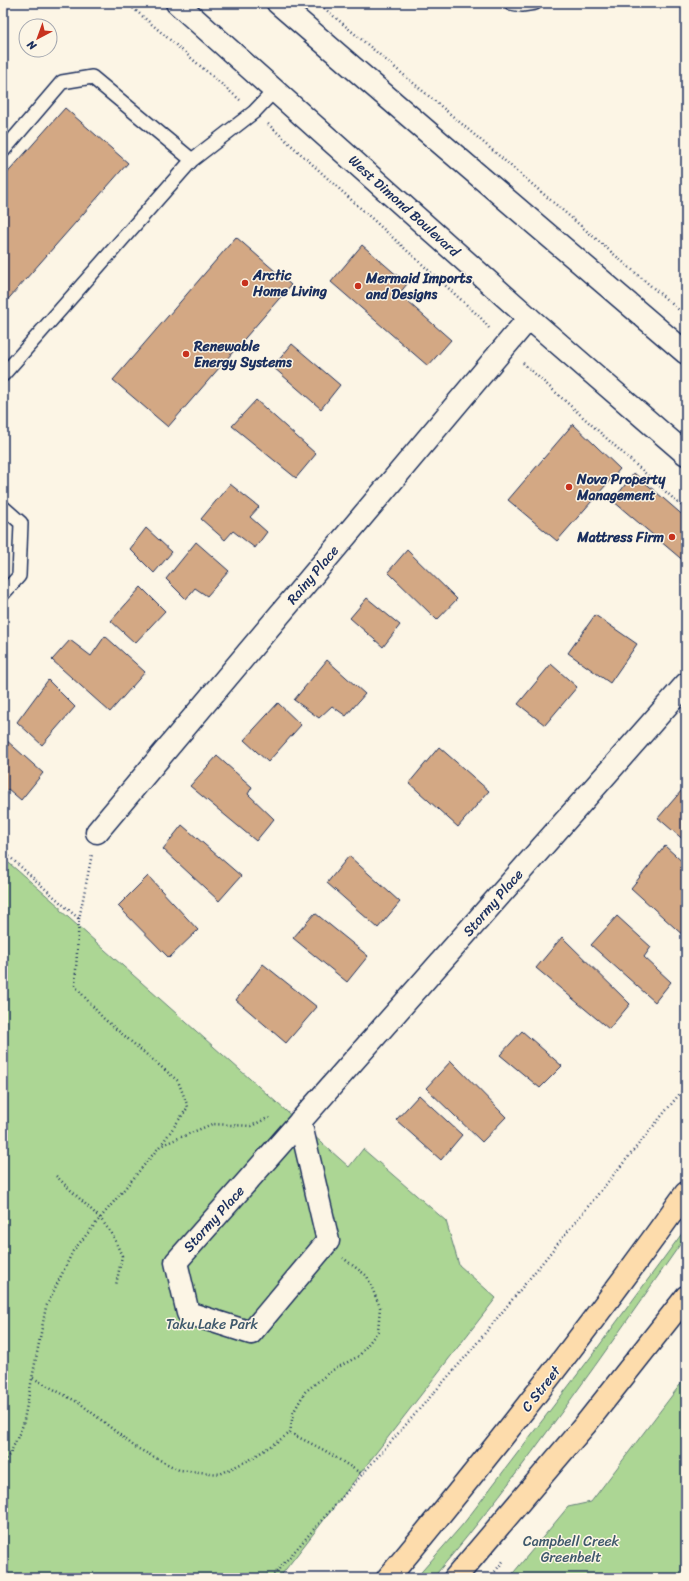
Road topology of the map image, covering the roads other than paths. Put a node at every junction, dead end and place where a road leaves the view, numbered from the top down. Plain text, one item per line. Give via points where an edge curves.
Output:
1 (177, 3) edge
2 (278, 3) edge
3 (511, 3) edge
4 (534, 3) edge
5 (274, 90) junction
6 (3, 151) edge
7 (192, 160) junction
8 (530, 318) junction
9 (686, 353) edge
10 (3, 375) edge
11 (686, 454) edge
12 (3, 507) edge
13 (3, 594) edge
14 (686, 684) edge
15 (97, 832) road end
16 (300, 1121) junction
17 (686, 1193) edge
18 (686, 1297) edge
19 (388, 1578) edge
20 (455, 1578) edge

1 - 5 street, West Dimond Boulevard
2 - 9 street
3 - 4 lane via 522,6
5 - 7 lane via 254,112
5 - 8 street, West Dimond Boulevard
6 - 7 lane via 62,82 92,77
7 - 10 lane
8 - 11 street, West Dimond Boulevard
8 - 15 street, Rainy Place
12 - 13 lane via 21,523 19,576
14 - 16 street, Stormy Place
16 - 16 street, Stormy Place via 328,1241 251,1333 188,1313 176,1262
17 - 19 main road, C Street via 548,1381
18 - 20 main road via 585,1425

